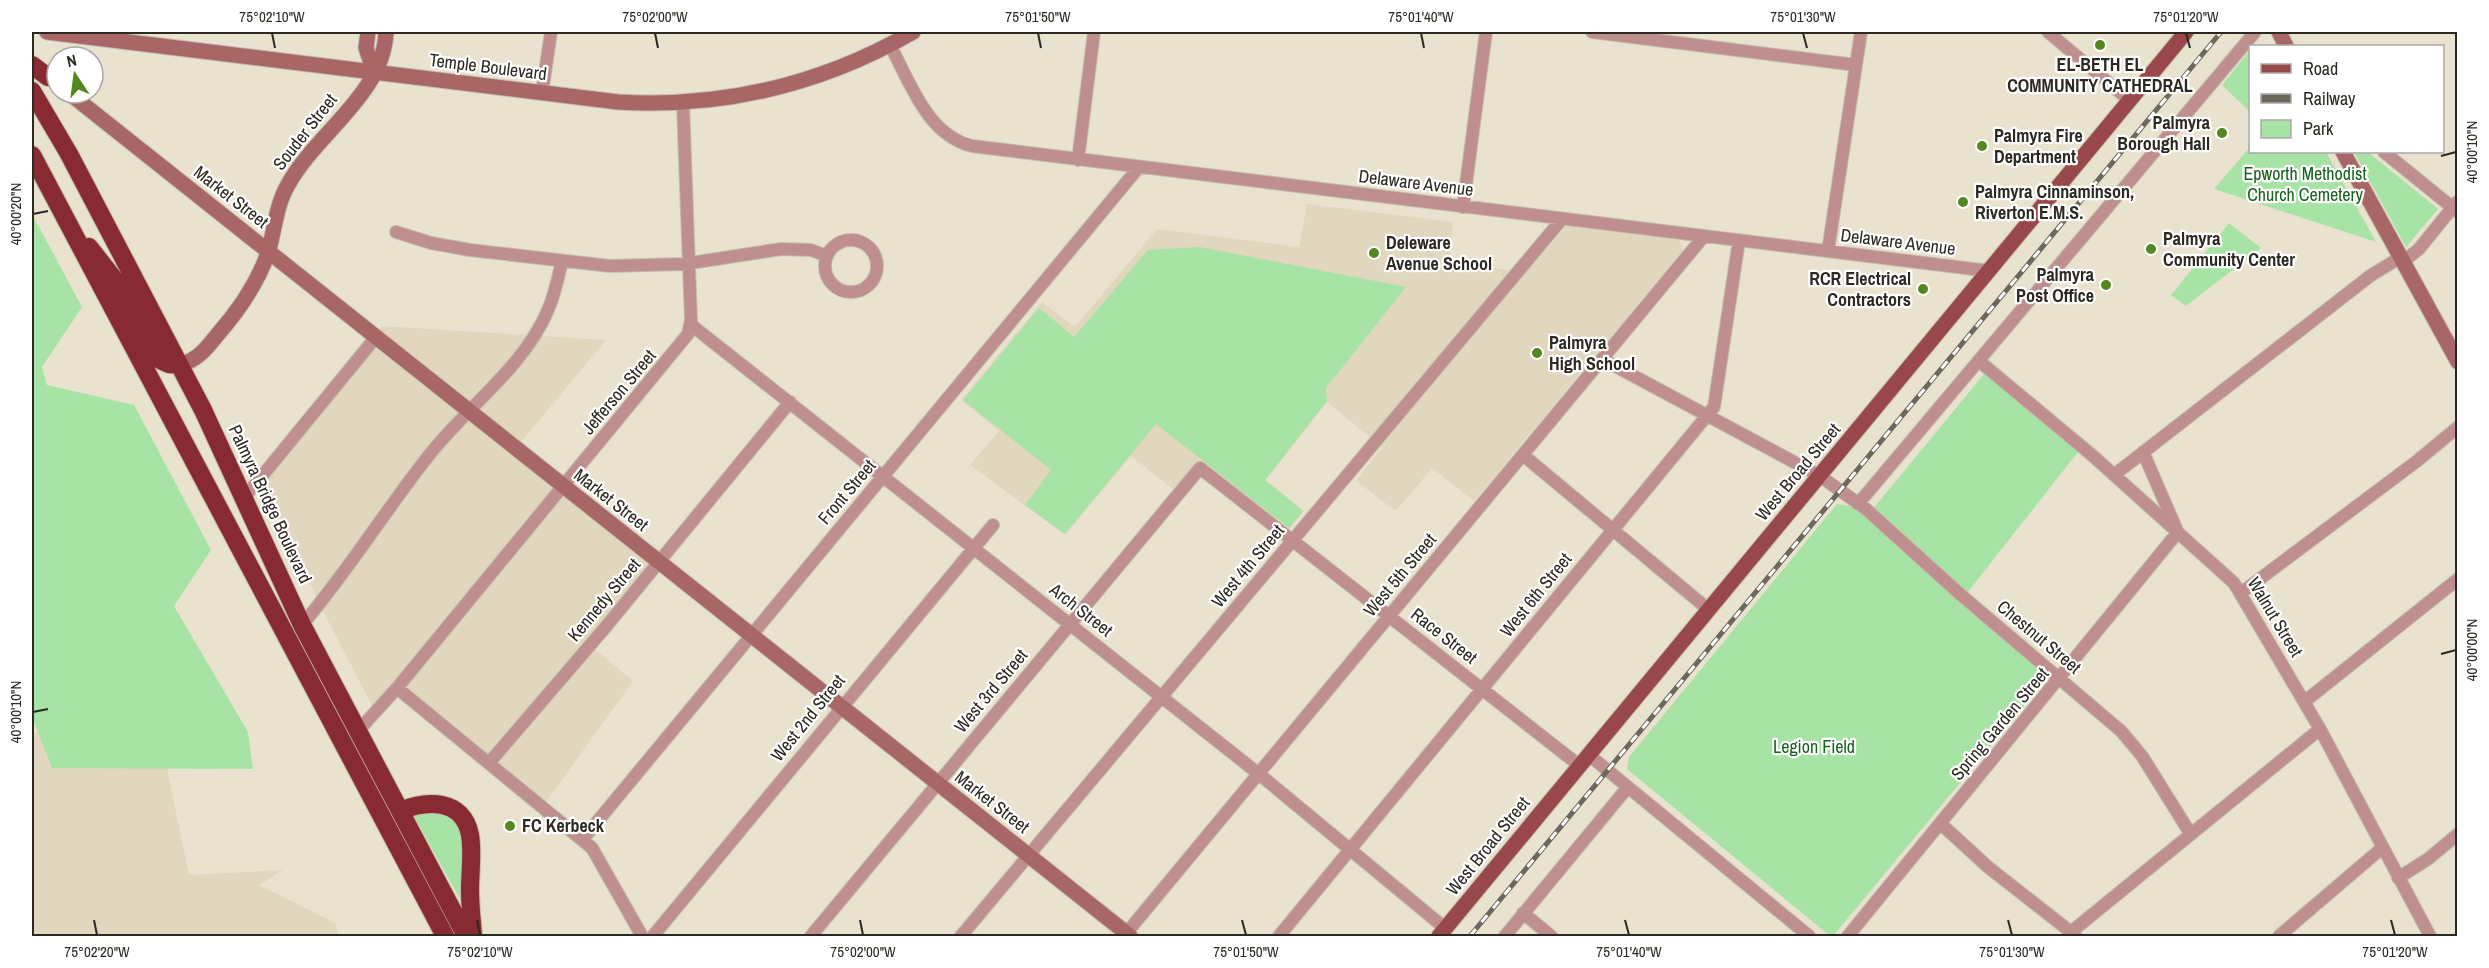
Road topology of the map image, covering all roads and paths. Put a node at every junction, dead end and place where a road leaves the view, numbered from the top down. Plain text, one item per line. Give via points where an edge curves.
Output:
1 (48, 32) edge
2 (368, 32) edge
3 (386, 32) edge
4 (550, 32) edge
5 (913, 32) edge
6 (1094, 32) edge
7 (1486, 32) edge
8 (1601, 32) edge
9 (1861, 32) edge
10 (2048, 32) edge
11 (2186, 32) edge
12 (2255, 32) edge
13 (890, 45) junction
14 (32, 65) edge
15 (1856, 65) junction
16 (374, 72) junction
17 (45, 74) edge
18 (32, 91) edge
19 (542, 93) junction
20 (2129, 100) junction
21 (683, 104) junction
22 (84, 105) edge
23 (2344, 153) edge
24 (2385, 153) edge
25 (32, 155) edge
26 (1078, 160) junction
27 (1138, 167) junction
28 (1462, 207) junction
29 (2456, 208) edge
30 (63, 215) junction
31 (1562, 219) junction
32 (396, 232) dead end
33 (1704, 236) junction
34 (1739, 240) junction
35 (268, 251) junction
36 (1828, 251) junction
37 (827, 256) junction
38 (2402, 259) junction
39 (562, 261) junction
40 (690, 263) junction
41 (1990, 271) junction
42 (690, 324) junction
43 (376, 337) junction
44 (1602, 359) junction
45 (1979, 360) junction
46 (2457, 362) edge
47 (179, 365) junction
48 (790, 402) junction
49 (469, 411) junction
50 (1706, 416) junction
51 (2457, 427) edge
52 (2143, 452) junction
53 (1523, 455) junction
54 (1200, 468) joint
55 (2114, 475) junction
56 (883, 476) junction
57 (1820, 476) junction
58 (564, 486) junction
59 (244, 498) junction
60 (1858, 504) junction
61 (993, 525) dead end
62 (1613, 530) junction
63 (2178, 532) junction
64 (1292, 540) junction
65 (974, 548) junction
66 (659, 562) junction
67 (2457, 579) edge
68 (2241, 593) junction
69 (1709, 610) junction
70 (1389, 616) junction
71 (1070, 624) junction
72 (302, 625) junction
73 (752, 636) junction
74 (2061, 679) junction
75 (397, 688) junction
76 (1482, 689) junction
77 (1162, 697) junction
78 (2304, 702) junction
79 (841, 707) junction
80 (2320, 729) junction
81 (358, 731) junction
82 (1585, 760) junction
83 (489, 763) junction
84 (1259, 774) junction
85 (938, 784) junction
86 (1628, 787) junction
87 (400, 811) junction
88 (1941, 824) junction
89 (2190, 833) junction
90 (2457, 834) edge
91 (582, 840) junction
92 (2382, 848) junction
93 (1350, 851) junction
94 (1029, 856) junction
95 (2398, 878) junction
96 (1523, 913) junction
97 (1442, 933) edge
98 (2073, 934) edge
99 (445, 936) edge
100 (466, 936) edge
101 (473, 936) edge
102 (642, 936) edge
103 (653, 936) edge
104 (811, 936) edge
105 (961, 936) edge
106 (1127, 936) edge
107 (1279, 936) edge
108 (1505, 936) edge
109 (1551, 936) edge
110 (1809, 936) edge
111 (1848, 936) edge
112 (2279, 936) edge
113 (2430, 936) edge

1 - 16 street, Temple Boulevard
2 - 16 street via 366,48
3 - 16 street, Souder Street via 385,50
4 - 19 street
5 - 13 street, Temple Boulevard
6 - 26 street
7 - 28 street
8 - 15 street
9 - 15 street
10 - 20 street
11 - 20 main road, West Broad Street
12 - 45 street
13 - 21 street, Temple Boulevard via 782,88
13 - 26 street, Delaware Avenue via 922,105 949,136 972,146
14 - 17 highway
15 - 36 street
16 - 19 street, Temple Boulevard
16 - 35 street, Souder Street via 290,180
18 - 47 highway, Palmyra Bridge Boulevard
19 - 21 street, Temple Boulevard via 618,102
20 - 41 main road, West Broad Street
21 - 40 street, Jefferson Street
22 - 35 street, Market Street
23 - 38 street
24 - 29 street
25 - 30 highway
26 - 27 street, Delaware Avenue
27 - 28 street, Delaware Avenue
27 - 56 street, Front Street
28 - 31 street, Delaware Avenue
29 - 38 street via 2419,249
30 - 47 highway via 115,280 160,360
30 - 99 highway
31 - 33 street, Delaware Avenue
31 - 64 street, West 4th Street
32 - 39 street via 445,246
33 - 34 street, Delaware Avenue
33 - 44 street, West 5th Street
34 - 36 street, Delaware Avenue
34 - 50 street, West 6th Street via 1714,407
35 - 43 street, Market Street
35 - 47 street, Souder Street via 256,281 233,317 200,355
36 - 41 street, Delaware Avenue
37 - 37 street via 826,274 842,291 861,291 876,277 877,258 864,243 844,241
37 - 40 street via 811,250 781,249
38 - 46 street
38 - 52 street via 2370,276
39 - 40 street via 629,266
39 - 49 street via 556,289 541,324 494,386
40 - 42 street, Jefferson Street
41 - 57 main road, West Broad Street
42 - 48 street, Arch Street
42 - 58 street, Jefferson Street via 679,347
43 - 49 street, Market Street
43 - 59 street
44 - 50 street, Chestnut Street
44 - 53 street, West 5th Street
45 - 55 street, Walnut Street
45 - 60 street
47 - 59 highway, Palmyra Bridge Boulevard
48 - 56 street, Arch Street
48 - 66 street, Kennedy Street
49 - 58 street, Market Street
49 - 72 street via 430,454
50 - 57 street, Chestnut Street
50 - 62 street, West 6th Street
51 - 68 street via 2417,462
52 - 55 street
52 - 63 street
53 - 62 street
53 - 70 street, West 5th Street
54 - 64 street, Race Street
54 - 71 street, West 3rd Street
55 - 63 street, Walnut Street
56 - 65 street, Arch Street
56 - 73 street, Front Street
57 - 60 street, Chestnut Street
57 - 69 main road, West Broad Street
58 - 66 street, Market Street
58 - 75 street, Jefferson Street
59 - 72 highway, Palmyra Bridge Boulevard
60 - 74 street, Chestnut Street
61 - 65 street, West 2nd Street
62 - 69 street
62 - 76 street, West 6th Street
63 - 68 street, Walnut Street via 2222,569
63 - 74 street, Spring Garden Street
64 - 70 street, Race Street
64 - 77 street, West 4th Street
65 - 71 street, Arch Street
65 - 79 street, West 2nd Street
66 - 73 street, Market Street
66 - 83 street, Kennedy Street
67 - 78 street
68 - 78 street, Walnut Street
69 - 82 main road, West Broad Street
70 - 76 street, Race Street
70 - 84 street, West 5th Street
71 - 77 street, Arch Street
71 - 85 street, West 3rd Street
72 - 81 highway, Palmyra Bridge Boulevard
73 - 79 street, Market Street
73 - 91 street, Front Street
74 - 88 street, Spring Garden Street
74 - 89 street, Chestnut Street via 2132,743
75 - 81 street, Jefferson Street
75 - 83 street
76 - 82 street, Race Street
76 - 93 street, West 6th Street
77 - 84 street, Arch Street
77 - 94 street, West 4th Street
78 - 80 street, Walnut Street
79 - 85 street, Market Street
79 - 103 street, West 2nd Street
80 - 89 street
80 - 92 street, Walnut Street
81 - 87 highway, Palmyra Bridge Boulevard
82 - 86 street, Race Street
82 - 97 main road, West Broad Street
83 - 91 street
84 - 93 street, Arch Street
84 - 106 street, West 5th Street
85 - 94 street, Market Street
85 - 104 street, West 3rd Street
86 - 96 street
86 - 110 street, Race Street
87 - 100 highway, Palmyra Bridge Boulevard
87 - 101 highway via 437,802 456,811 465,823 471,843
88 - 98 street
88 - 111 street, Spring Garden Street
89 - 98 street
90 - 95 street
91 - 102 street via 599,859
92 - 95 street, Walnut Street
92 - 112 street
93 - 97 street, Arch Street
93 - 107 street, West 6th Street
94 - 105 street, West 4th Street
94 - 106 street, Market Street
95 - 113 street, Walnut Street
96 - 108 street
96 - 109 street

